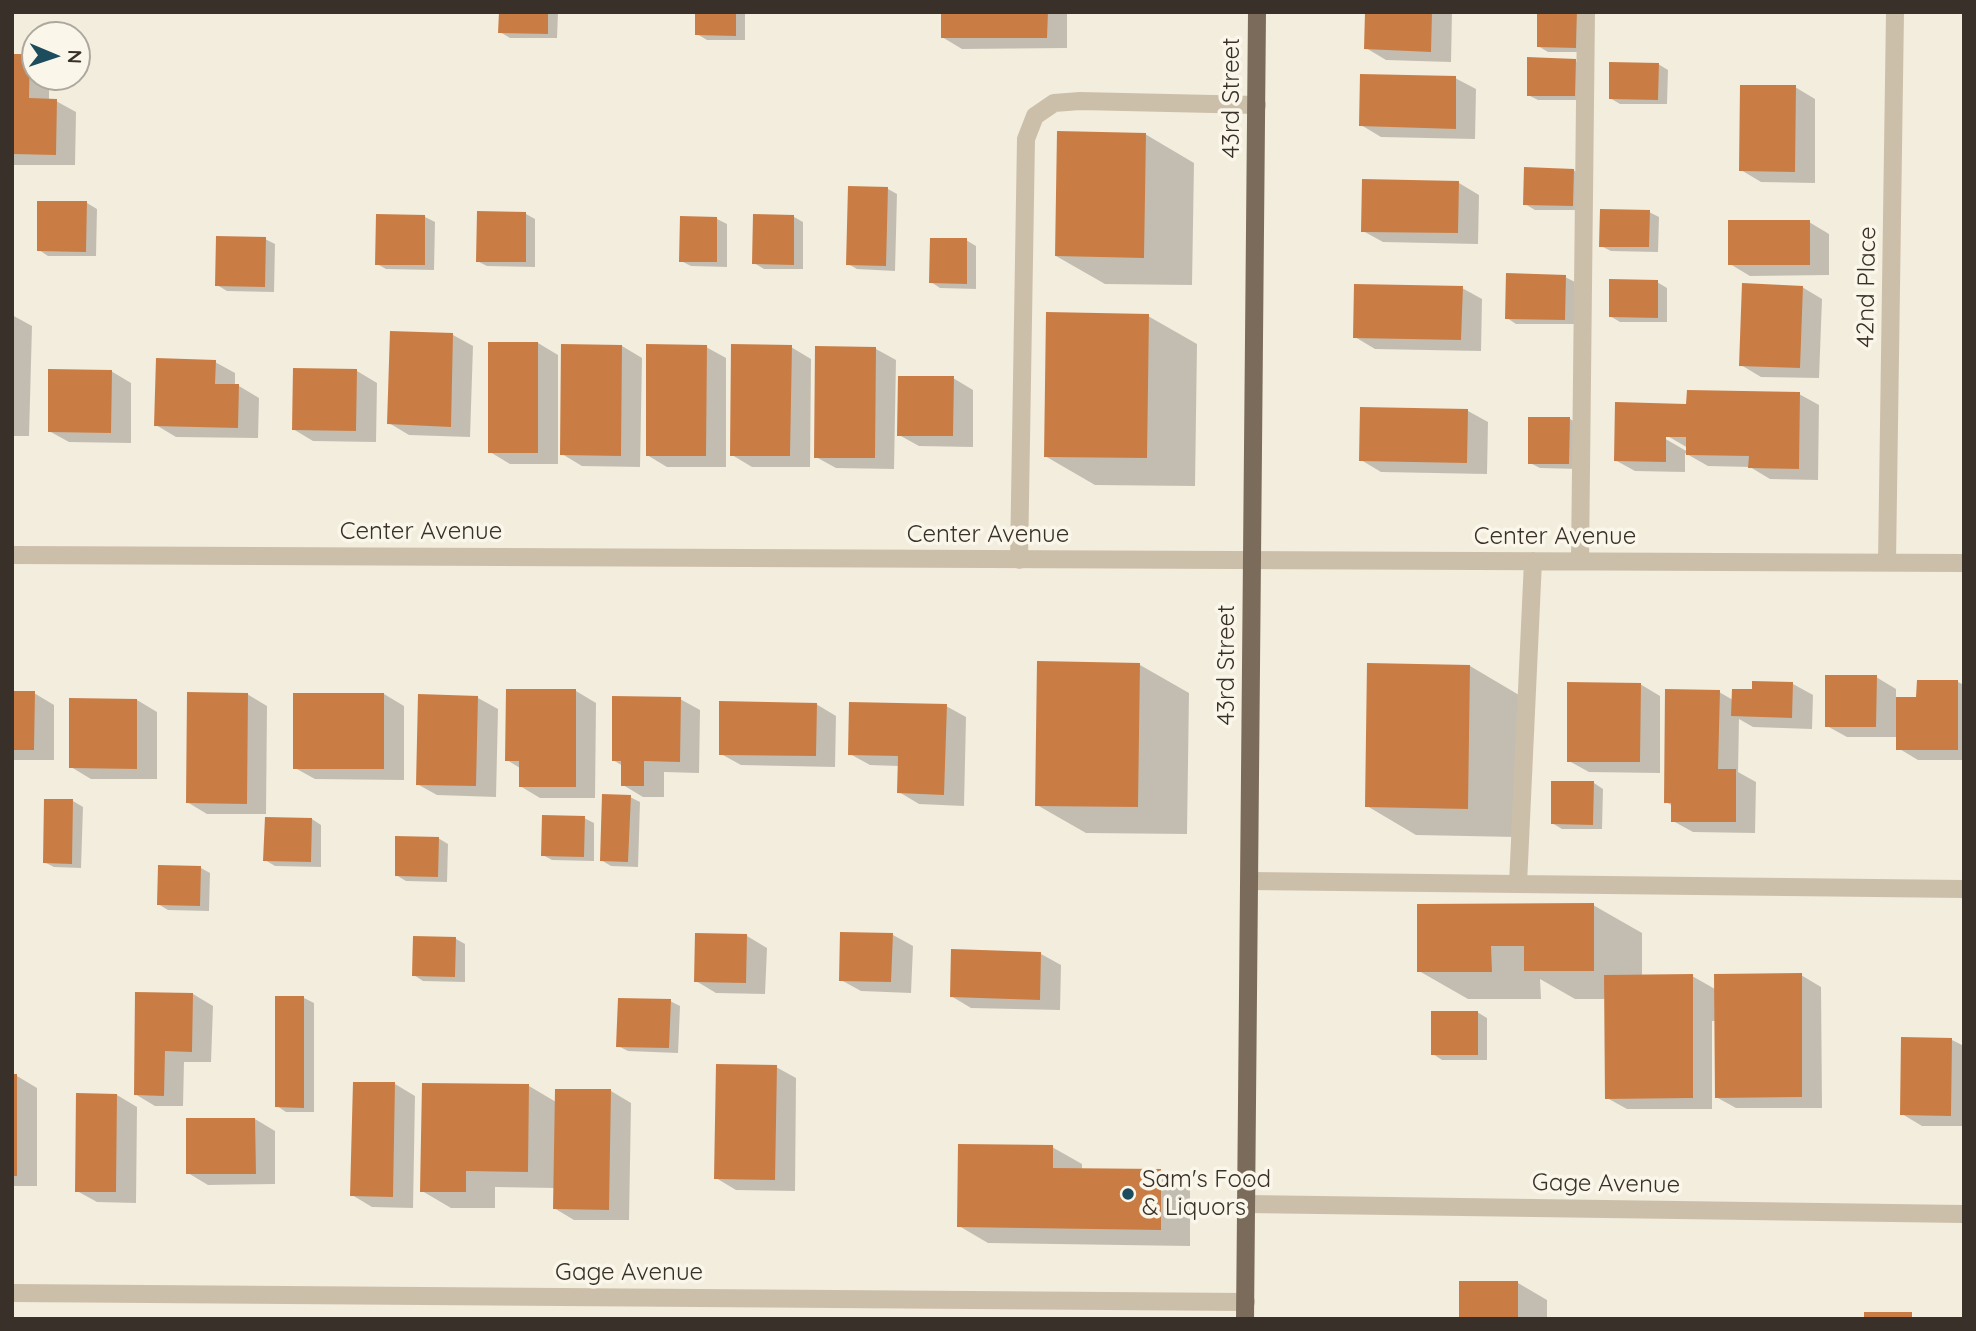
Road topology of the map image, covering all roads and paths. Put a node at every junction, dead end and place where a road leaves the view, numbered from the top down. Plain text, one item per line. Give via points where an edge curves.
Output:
1 (1257, 12) edge
2 (1586, 12) edge
3 (1895, 12) edge
4 (1257, 105) junction
5 (12, 555) edge
6 (1019, 559) junction
7 (1252, 561) junction
8 (1533, 561) junction
9 (1580, 561) junction
10 (1888, 562) junction
11 (1964, 563) edge
12 (1250, 881) junction
13 (1518, 884) junction
14 (1964, 889) edge
15 (1247, 1204) junction
16 (1964, 1214) edge
17 (12, 1293) edge
18 (1246, 1310) edge

1 - 4 main road, 43rd Street
2 - 9 street
3 - 10 street, 42nd Place
4 - 6 street via 1080,101 1054,103 1035,116 1026,139
4 - 7 main road, 43rd Street
5 - 6 street, Center Avenue
6 - 7 street, Center Avenue
7 - 8 street, Center Avenue
7 - 12 main road, 43rd Street
8 - 9 street, Center Avenue
8 - 13 street
9 - 10 street, Center Avenue
10 - 11 street, Center Avenue
12 - 13 street
12 - 15 main road, 43rd Street
13 - 14 street
15 - 16 street, Gage Avenue
15 - 18 main road, 43rd Street
17 - 18 street, Gage Avenue

